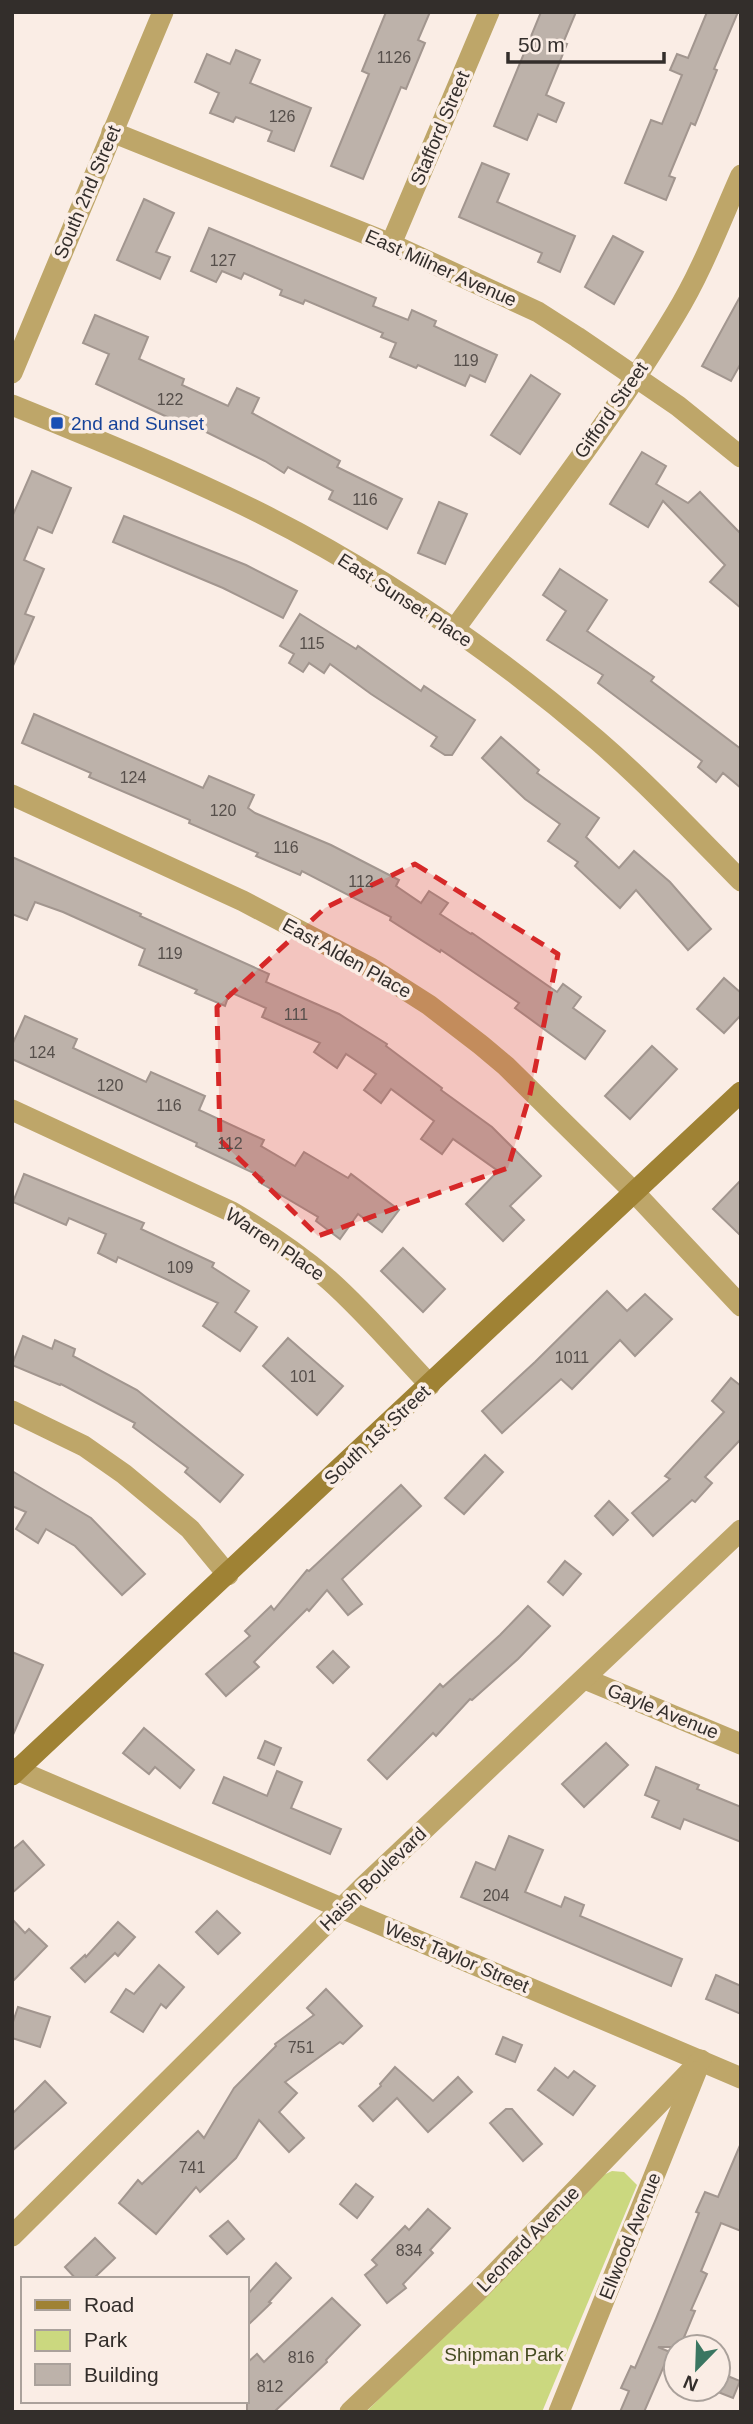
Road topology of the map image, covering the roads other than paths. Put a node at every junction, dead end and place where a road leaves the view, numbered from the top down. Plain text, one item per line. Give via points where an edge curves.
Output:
1 (163, 12) edge
2 (489, 12) edge
3 (112, 132) junction
4 (741, 175) edge
5 (391, 244) junction
6 (12, 373) edge
7 (636, 377) junction
8 (12, 405) edge
9 (741, 457) edge
10 (454, 630) junction
11 (12, 795) edge
12 (741, 881) edge
13 (741, 1092) edge
14 (12, 1110) edge
15 (634, 1192) junction
16 (741, 1306) edge
17 (430, 1385) junction
18 (12, 1411) edge
19 (741, 1530) edge
20 (228, 1575) junction
21 (585, 1679) junction
22 (741, 1744) edge
23 (14, 1771) edge
24 (342, 1908) junction
25 (701, 2060) junction
26 (741, 2078) edge
27 (12, 2236) edge
28 (351, 2412) edge
29 (559, 2412) edge

1 - 3 street, South 2nd Street
2 - 5 street, Stafford Street
3 - 5 street, East Milner Avenue
3 - 6 street, South 2nd Street
4 - 7 street, Gifford Street via 694,280
5 - 7 street, East Milner Avenue via 538,313
7 - 9 street, East Milner Avenue
7 - 10 street, Gifford Street
8 - 10 street, East Sunset Place via 261,513
10 - 12 street, East Sunset Place via 597,740
11 - 15 street, East Alden Place via 243,901 371,968 429,1005 506,1066
13 - 15 street, South 1st Street
14 - 17 street, Warren Place via 258,1227 329,1281
15 - 16 street, East Alden Place
15 - 17 street, South 1st Street
17 - 20 street, South 1st Street
18 - 20 street via 84,1446 124,1474 190,1529
19 - 21 street, Haish Boulevard
20 - 23 street, South 1st Street
21 - 22 street, Gayle Avenue
21 - 24 street, Haish Boulevard
23 - 24 street, West Taylor Street
24 - 25 street, West Taylor Street
24 - 27 street, Haish Boulevard
25 - 26 street, West Taylor Street
25 - 28 street, Leonard Avenue via 477,2292
25 - 29 street, Ellwood Avenue

